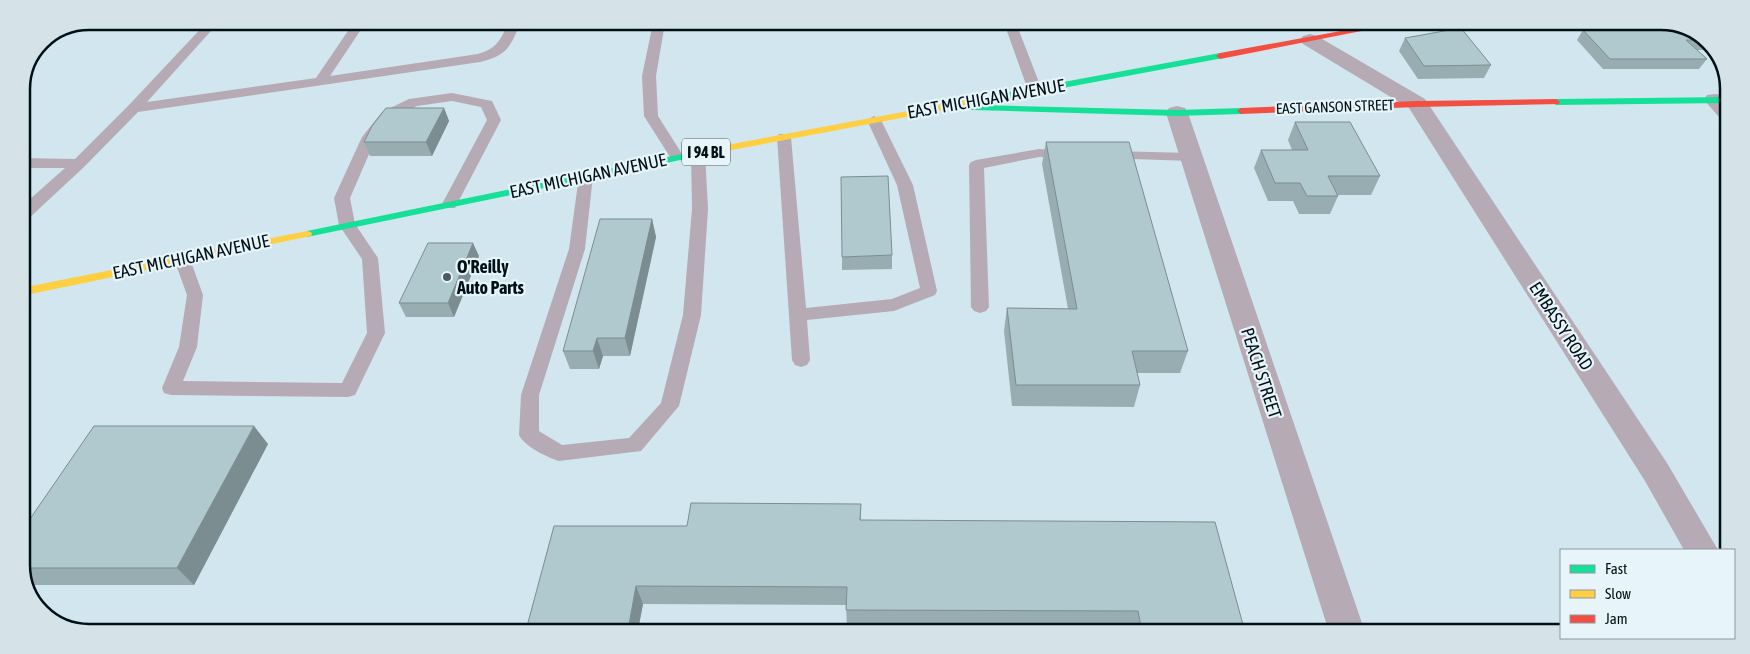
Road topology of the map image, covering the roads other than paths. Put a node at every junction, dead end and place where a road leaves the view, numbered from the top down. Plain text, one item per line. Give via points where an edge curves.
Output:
1 (206, 30) edge
2 (355, 30) edge
3 (511, 30) edge
4 (658, 30) edge
5 (1013, 30) edge
6 (1361, 30) edge
7 (1310, 40) junction
8 (320, 81) junction
9 (1035, 90) junction
10 (1416, 104) junction
11 (1720, 104) edge
12 (942, 107) junction
13 (134, 108) junction
14 (1177, 113) junction
15 (874, 120) junction
16 (784, 137) junction
17 (698, 153) junction
18 (677, 157) junction
19 (1191, 157) junction
20 (30, 163) edge
21 (79, 164) junction
22 (586, 176) junction
23 (30, 199) edge
24 (40, 199) junction
25 (450, 204) junction
26 (30, 208) edge
27 (347, 225) junction
28 (182, 259) junction
29 (30, 290) edge
30 (980, 307) dead end
31 (798, 315) junction
32 (801, 360) dead end
33 (1700, 549) edge
34 (1344, 624) edge

1 - 13 lane
2 - 8 lane
3 - 8 lane via 496,53 480,58
4 - 18 lane via 649,76 651,116
5 - 9 lane
6 - 7 main road, EAST MICHIGAN AVENUE / I 94 BL
7 - 9 main road, EAST MICHIGAN AVENUE / I 94 BL
7 - 10 street
8 - 13 lane
9 - 12 main road, EAST MICHIGAN AVENUE / I 94 BL
10 - 11 main road, EAST GANSON STREET
10 - 14 main road, EAST GANSON STREET
10 - 33 street, EMBASSY ROAD via 1656,472
12 - 14 main road, EAST GANSON STREET
12 - 15 main road, EAST MICHIGAN AVENUE / I 94 BL
13 - 21 lane
14 - 19 street, PEACH STREET
15 - 16 main road, EAST MICHIGAN AVENUE / I 94 BL
15 - 31 lane via 905,185 929,291 894,305
16 - 17 main road, EAST MICHIGAN AVENUE / I 94 BL
16 - 31 lane
17 - 18 main road, EAST MICHIGAN AVENUE / I 94 BL
17 - 22 lane via 700,209 692,315 670,406 634,446 559,453 529,435 530,395 577,248
18 - 22 main road, EAST MICHIGAN AVENUE / I 94 BL
19 - 30 lane via 1039,153 976,165
19 - 34 street, PEACH STREET
20 - 21 lane
21 - 24 lane
22 - 25 main road, EAST MICHIGAN AVENUE / I 94 BL
23 - 24 lane
24 - 26 lane
25 - 27 main road, EAST MICHIGAN AVENUE / I 94 BL
25 - 27 lane via 494,120 487,104 452,97 414,102 387,116 369,137 342,198
27 - 28 main road, EAST MICHIGAN AVENUE / I 94 BL
27 - 28 lane via 370,258 376,333 348,390 171,388 188,347 196,295
28 - 29 main road, EAST MICHIGAN AVENUE / I 94 BL
31 - 32 lane

